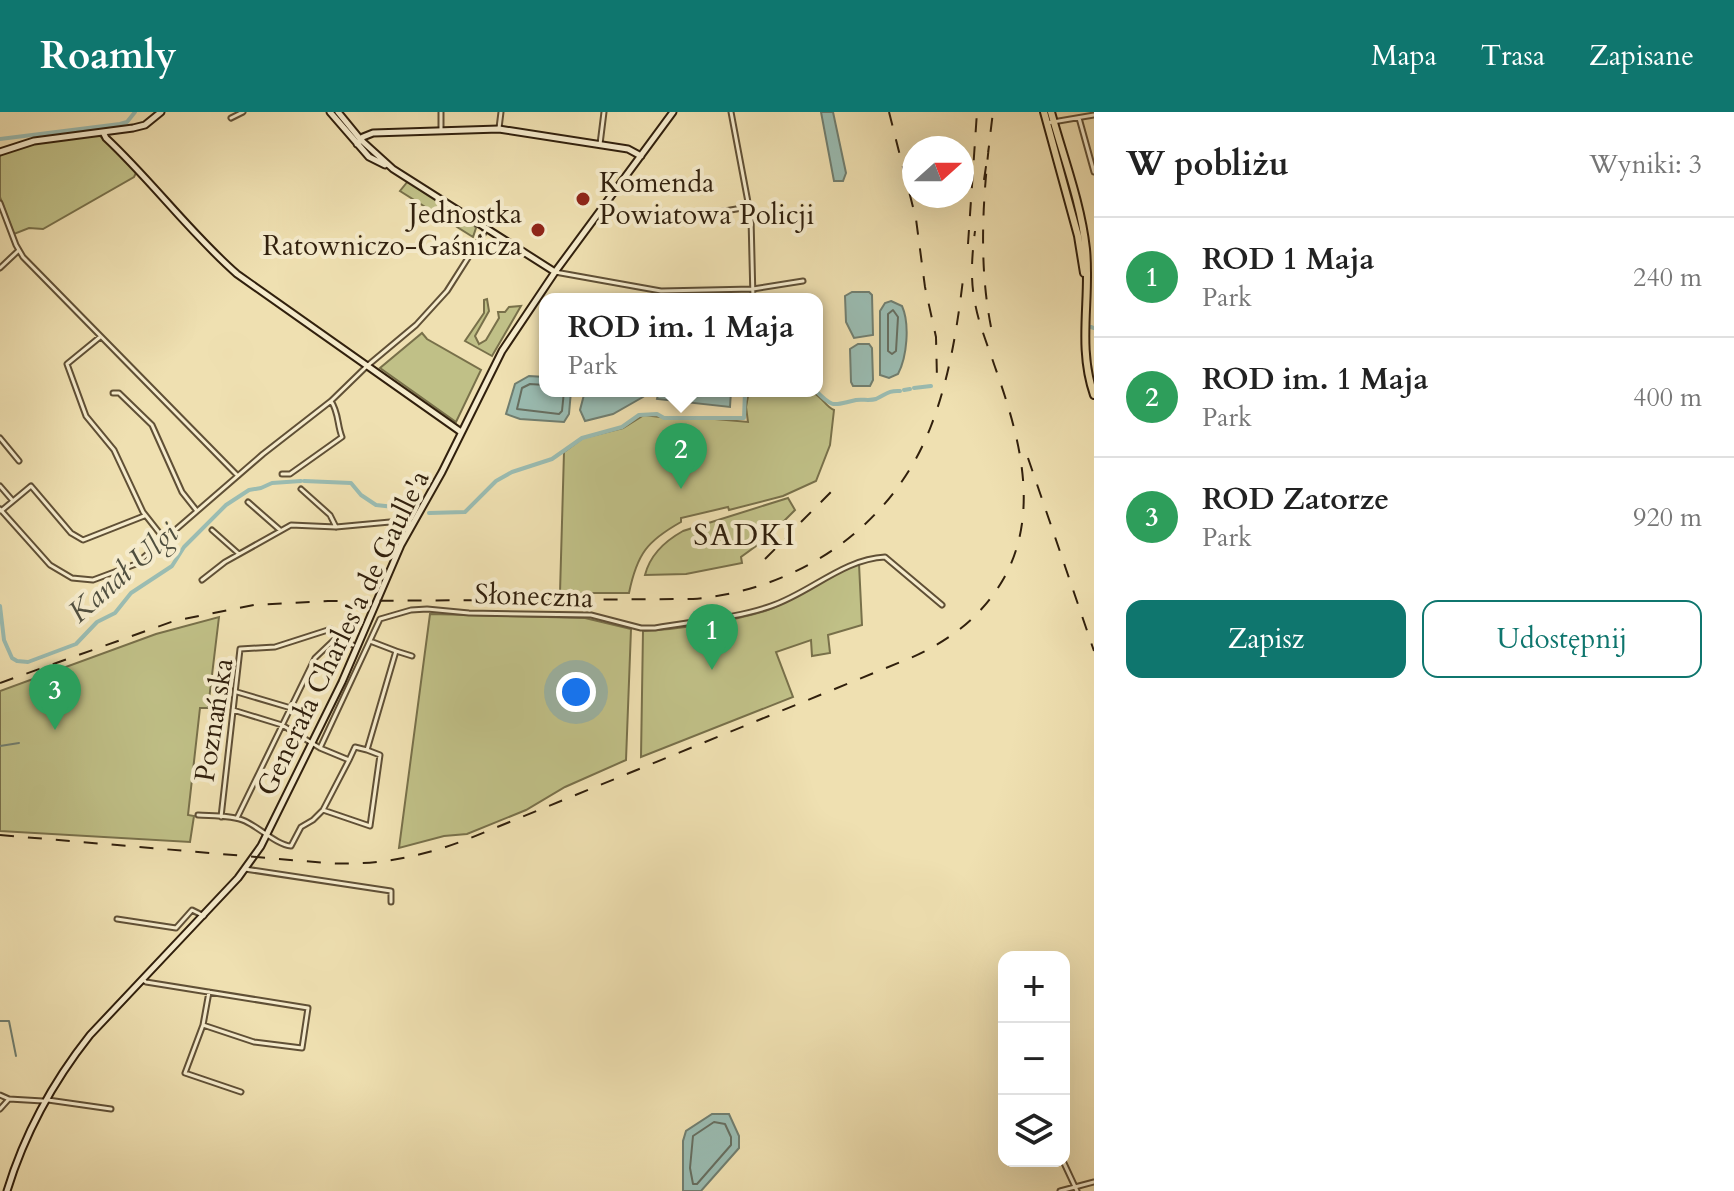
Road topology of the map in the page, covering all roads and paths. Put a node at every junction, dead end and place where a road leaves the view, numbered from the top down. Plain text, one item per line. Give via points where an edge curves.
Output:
1 (161, 112) edge
2 (243, 112) edge
3 (330, 112) edge
4 (338, 112) edge
5 (441, 112) edge
6 (501, 112) edge
7 (604, 112) edge
8 (673, 112) edge
9 (731, 112) edge
10 (1044, 112) edge
11 (1051, 112) edge
12 (1094, 115) edge
13 (231, 118) dead end
14 (1079, 118) junction
15 (1050, 122) junction
16 (499, 129) junction
17 (441, 131) junction
18 (103, 132) junction
19 (359, 142) junction
20 (599, 144) junction
21 (0, 152) edge
22 (641, 156) junction
23 (1094, 172) edge
24 (0, 203) edge
25 (749, 207) junction
26 (713, 213) dead end
27 (487, 228) junction
28 (18, 251) junction
29 (1090, 263) edge
30 (0, 268) edge
31 (555, 272) junction
32 (803, 281) dead end
33 (1086, 285) junction
34 (753, 289) junction
35 (541, 293) edge
36 (753, 293) edge
37 (539, 296) edge
38 (100, 337) junction
39 (367, 366) junction
40 (113, 393) dead end
41 (1094, 395) edge
42 (331, 401) junction
43 (461, 432) junction
44 (0, 438) edge
45 (19, 461) dead end
46 (282, 474) dead end
47 (238, 476) junction
48 (0, 486) edge
49 (301, 489) dead end
50 (13, 501) junction
51 (248, 502) dead end
52 (1, 510) edge
53 (197, 511) junction
54 (145, 516) junction
55 (336, 527) junction
56 (212, 530) dead end
57 (280, 530) junction
58 (409, 530) junction
59 (165, 540) junction
60 (239, 554) junction
61 (202, 580) dead end
62 (942, 605) dead end
63 (336, 638) junction
64 (370, 641) junction
65 (353, 645) dead end
66 (396, 651) junction
67 (412, 656) dead end
68 (235, 691) junction
69 (291, 708) junction
70 (233, 710) junction
71 (282, 725) junction
72 (313, 743) junction
73 (320, 748) junction
74 (367, 750) junction
75 (349, 760) junction
76 (323, 810) junction
77 (198, 815) dead end
78 (221, 817) junction
79 (237, 818) junction
80 (269, 834) junction
81 (245, 869) junction
82 (391, 902) dead end
83 (204, 916) junction
84 (117, 919) dead end
85 (143, 979) junction
86 (209, 992) junction
87 (203, 1025) junction
88 (241, 1092) dead end
89 (0, 1095) edge
90 (9, 1099) junction
91 (44, 1100) junction
92 (0, 1109) edge
93 (111, 1109) dead end
94 (1066, 1167) edge
95 (1094, 1182) edge
96 (1076, 1189) edge
97 (7, 1191) edge
98 (1060, 1191) edge

1 - 18 main road via 145,125
2 - 13 street
3 - 19 main road
4 - 19 main road
5 - 17 street
6 - 16 street
7 - 20 street
8 - 22 main road, Generała Charles'a de Gaulle'a
9 - 25 street
10 - 15 main road
11 - 15 main road
12 - 14 street
14 - 15 street
14 - 23 street
15 - 29 main road
15 - 33 main road
16 - 17 main road
16 - 20 main road
17 - 19 main road via 368,134
18 - 21 main road via 34,141
18 - 39 main road via 221,260
19 - 27 main road
20 - 22 main road
22 - 31 main road, Generała Charles'a de Gaulle'a
24 - 28 street
25 - 26 street
25 - 34 street
27 - 31 main road
27 - 39 street via 437,304
28 - 30 street
28 - 38 street
29 - 33 main road
31 - 34 street via 661,291
31 - 35 main road, Generała Charles'a de Gaulle'a
32 - 34 street
33 - 41 main road via 1084,350
34 - 36 street
37 - 43 main road, Generała Charles'a de Gaulle'a via 502,351
38 - 47 street
38 - 54 street via 67,364 86,416 120,459
39 - 42 street
39 - 43 main road
40 - 53 street via 152,425 182,492
42 - 46 street via 342,437 290,474
42 - 47 street
43 - 58 main road, Generała Charles'a de Gaulle'a
44 - 45 street
47 - 53 street
48 - 50 street
49 - 55 street
50 - 52 street
50 - 54 street via 31,486 83,540
51 - 57 street
52 - 59 street via 50,565 83,581 121,571
53 - 59 street
54 - 59 street
55 - 57 street via 291,525
55 - 58 street via 390,522
56 - 60 street
57 - 60 street
58 - 72 main road, Generała Charles'a de Gaulle'a
60 - 61 street
62 - 64 street, Słoneczna via 885,557 855,562 808,590 739,615 648,629 591,615 416,609 380,619
63 - 65 street, Poznańska
63 - 68 street, Poznańska via 331,629 275,647 240,649
63 - 69 street via 315,658
64 - 66 street
64 - 73 street, Słoneczna
66 - 67 street
66 - 74 street
68 - 69 street
68 - 70 street, Poznańska
69 - 71 street
70 - 71 street
70 - 78 street, Poznańska
71 - 72 street
71 - 79 street
72 - 73 street
72 - 80 main road, Generała Charles'a de Gaulle'a
73 - 75 street
74 - 75 street via 355,747
74 - 76 street via 380,755 370,826
75 - 76 street
76 - 80 street via 301,827 291,846
77 - 78 street, Poznańska
78 - 79 street, Poznańska
79 - 80 street, Poznańska
80 - 81 main road, Generała Charles'a de Gaulle'a
81 - 82 street via 391,891
81 - 83 main road, Generała Charles'a de Gaulle'a
83 - 84 street via 192,910 176,928
83 - 85 main road, Generała Charles'a de Gaulle'a
85 - 86 street
85 - 91 main road, Generała Charles'a de Gaulle'a via 90,1035
86 - 87 street
86 - 87 street via 308,1008 302,1048 254,1042
87 - 88 street via 185,1073
89 - 90 street
90 - 91 street
90 - 92 street
91 - 93 street
91 - 97 main road, Generała Charles'a de Gaulle'a
94 - 96 street
95 - 96 street
96 - 98 street

